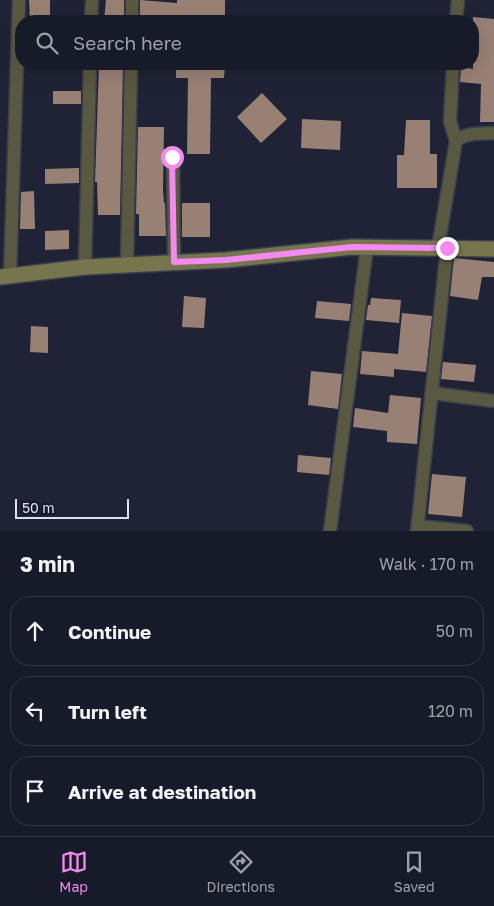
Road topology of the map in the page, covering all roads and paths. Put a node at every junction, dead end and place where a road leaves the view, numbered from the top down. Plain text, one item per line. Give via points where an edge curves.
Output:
1 (19, 0) edge
2 (92, 0) edge
3 (132, 0) edge
4 (458, 0) edge
5 (18, 15) edge
6 (91, 15) edge
7 (132, 15) edge
8 (457, 15) edge
9 (15, 70) edge
10 (90, 70) edge
11 (131, 70) edge
12 (454, 70) edge
13 (494, 133) edge
14 (456, 141) junction
15 (172, 157) dead end
16 (367, 248) junction
17 (442, 248) junction
18 (494, 249) edge
19 (174, 262) junction
20 (127, 265) junction
21 (85, 267) junction
22 (5, 277) edge
23 (432, 393) junction
24 (494, 401) edge
25 (418, 528) edge
26 (330, 531) edge
27 (467, 531) edge

1 - 5 street
2 - 6 street
3 - 7 street
4 - 8 street
9 - 22 street
10 - 21 street
11 - 20 street
12 - 14 street via 450,121
13 - 14 street via 467,135
14 - 17 street
15 - 19 street
16 - 17 street
16 - 19 street
16 - 26 street
17 - 18 street
17 - 23 street
19 - 20 street
20 - 21 street
21 - 22 street
23 - 24 street
23 - 25 street
25 - 27 street

